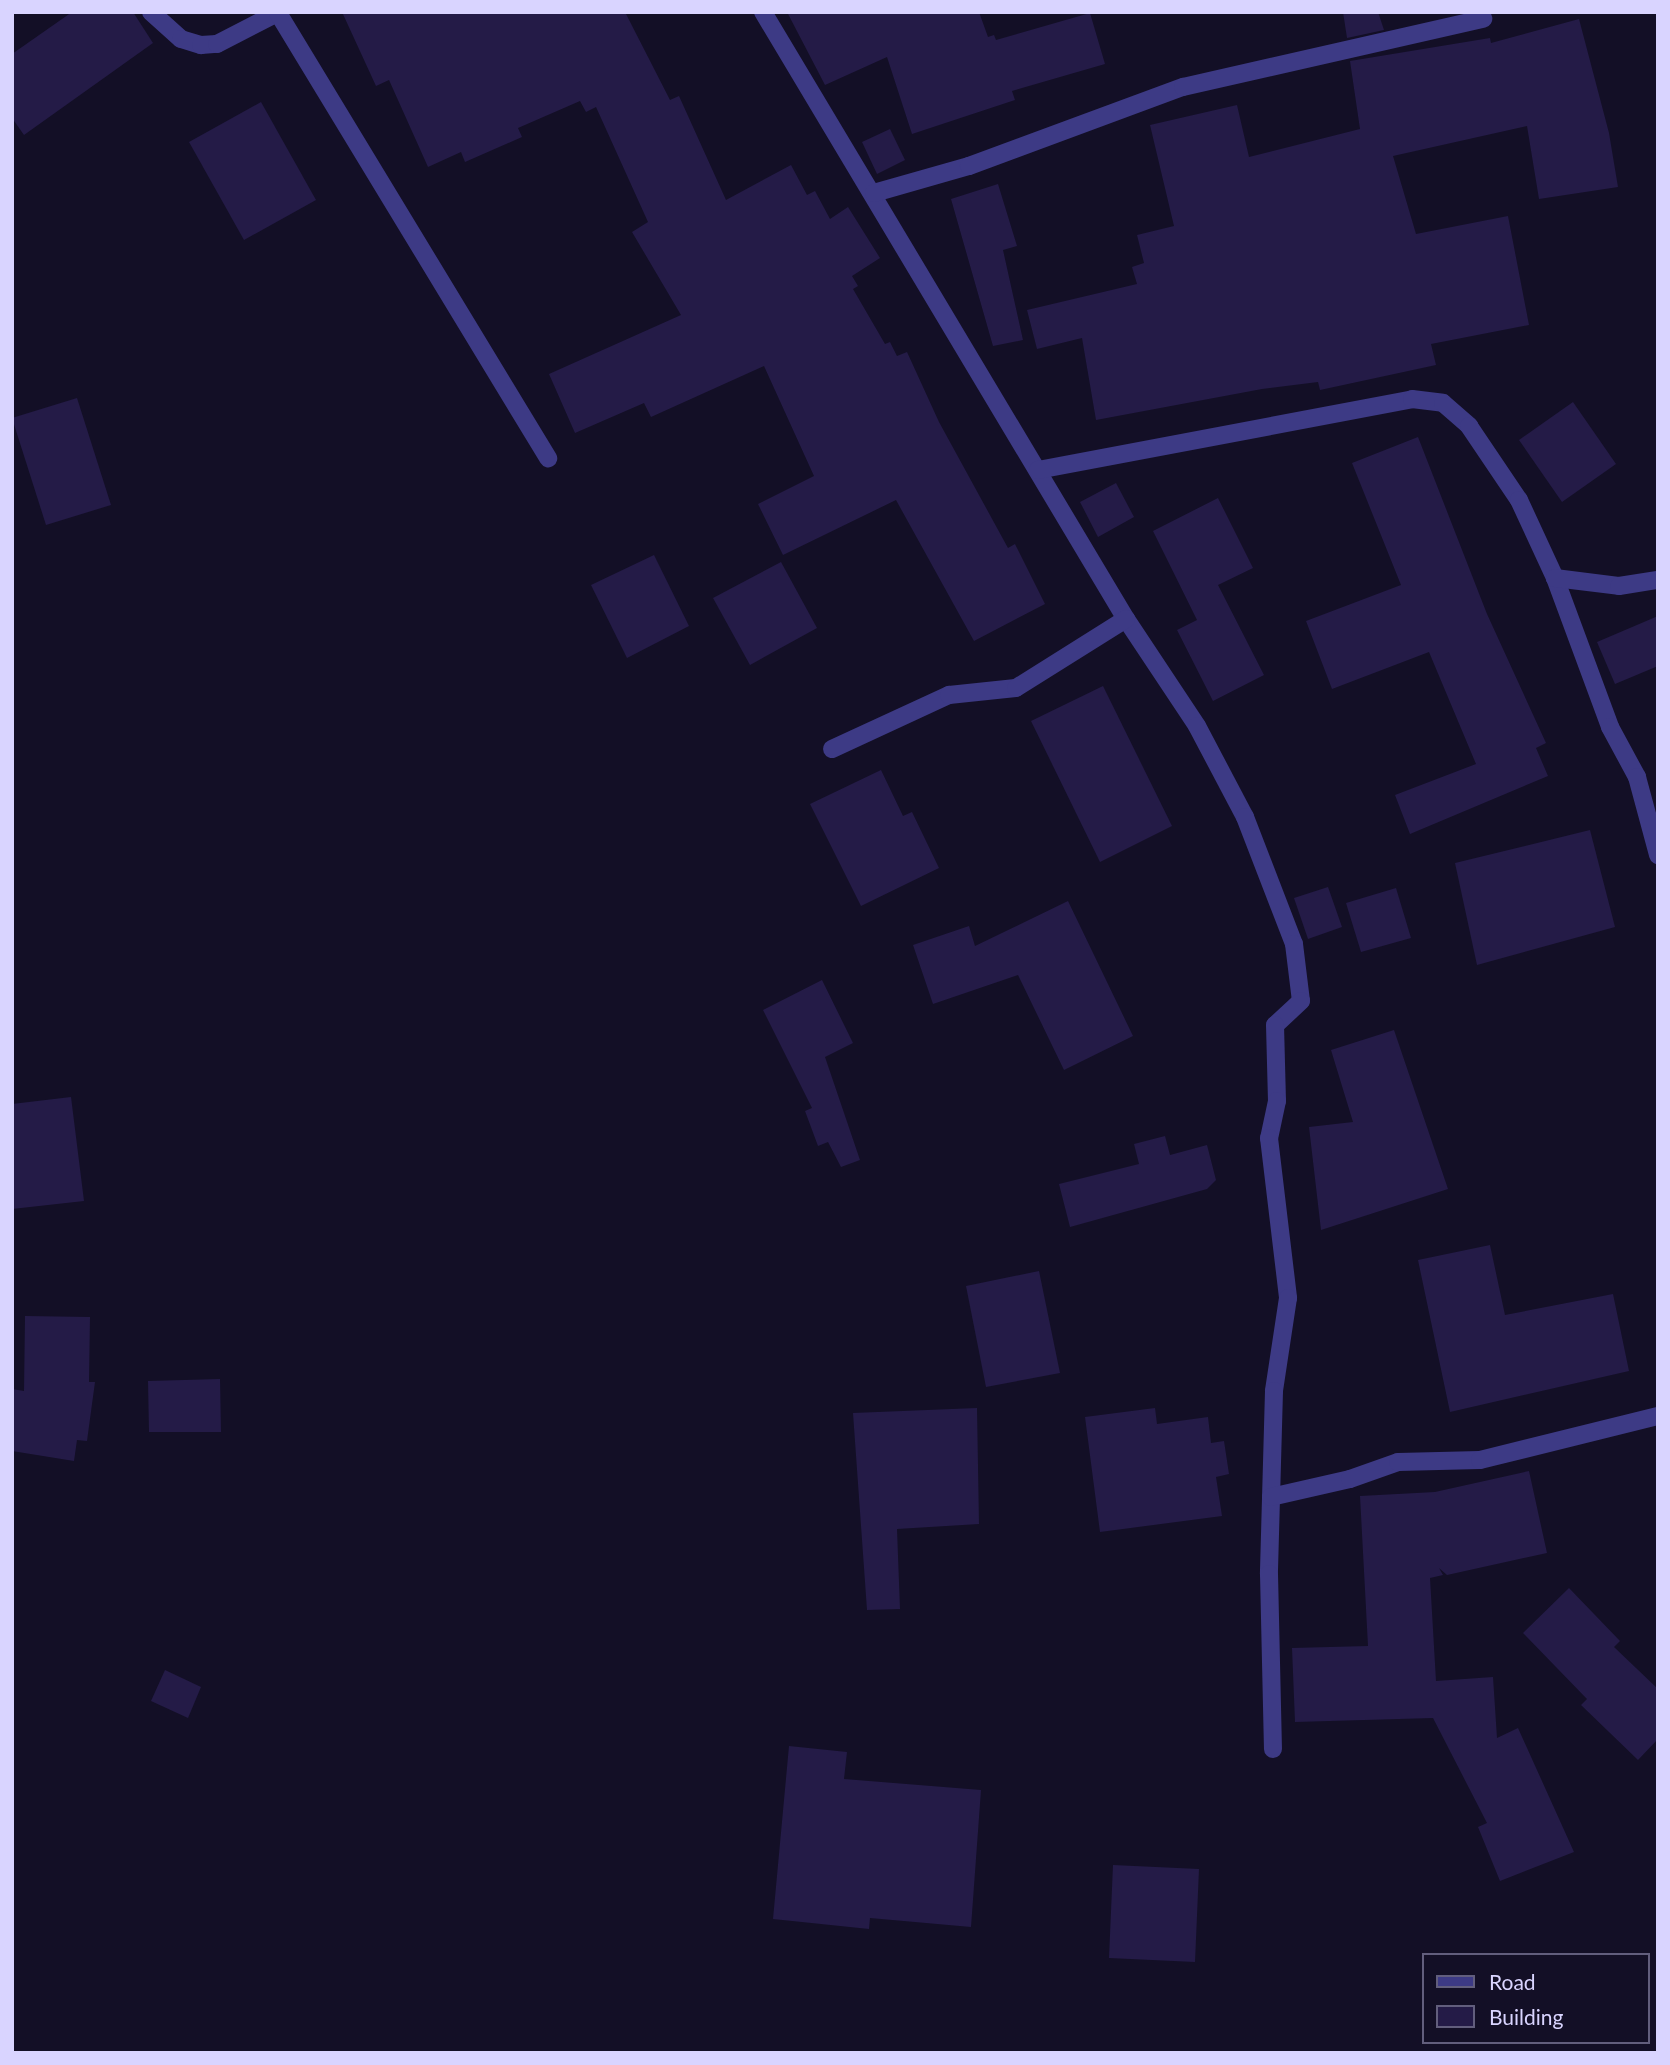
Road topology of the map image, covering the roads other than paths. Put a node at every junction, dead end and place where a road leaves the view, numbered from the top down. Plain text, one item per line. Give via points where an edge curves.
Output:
1 (151, 12) edge
2 (763, 12) edge
3 (278, 13) edge
4 (1483, 19) dead end
5 (874, 192) junction
6 (548, 458) dead end
7 (1038, 470) junction
8 (1555, 578) junction
9 (1658, 580) edge
10 (1126, 619) junction
11 (832, 749) dead end
12 (1658, 855) edge
13 (1658, 1416) edge
14 (1271, 1497) junction
15 (1273, 1749) dead end

1 - 3 street via 181,39 201,45 218,44
2 - 5 street
3 - 6 street
4 - 5 street via 1183,87 969,166
5 - 7 street
7 - 8 street via 1412,399 1443,403 1469,426 1519,499
7 - 10 street
8 - 9 street via 1619,586
8 - 12 street via 1610,727 1637,777
10 - 11 street via 1016,688 949,695
10 - 14 street via 1197,726 1245,817 1294,944 1301,1001 1275,1025 1277,1101 1269,1138 1288,1297 1274,1391
13 - 14 street via 1480,1460 1398,1462 1350,1479
14 - 15 street

